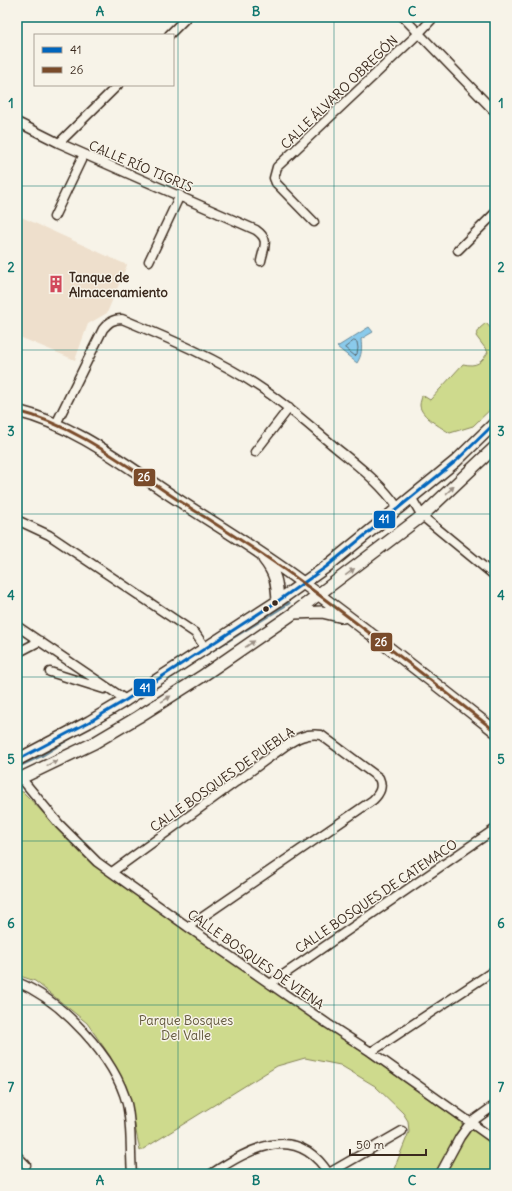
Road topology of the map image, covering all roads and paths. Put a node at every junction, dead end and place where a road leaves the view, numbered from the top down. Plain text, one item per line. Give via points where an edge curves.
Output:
1 (187, 17) edge
2 (403, 17) edge
3 (434, 17) edge
4 (419, 33) junction
5 (170, 34) edge
6 (117, 86) edge
7 (495, 112) edge
8 (17, 122) edge
9 (60, 143) junction
10 (84, 154) junction
11 (180, 195) junction
12 (495, 214) edge
13 (54, 217) dead end
14 (314, 222) dead end
15 (458, 250) dead end
16 (149, 261) dead end
17 (260, 261) dead end
18 (289, 408) junction
19 (17, 411) edge
20 (495, 423) edge
21 (56, 424) junction
22 (495, 447) edge
23 (255, 452) dead end
24 (412, 497) junction
25 (398, 508) junction
26 (422, 516) junction
27 (17, 520) edge
28 (257, 551) junction
29 (495, 576) edge
30 (303, 583) junction
31 (318, 595) junction
32 (278, 601) junction
33 (294, 614) junction
34 (348, 618) junction
35 (17, 626) edge
36 (40, 641) junction
37 (206, 649) junction
38 (17, 653) edge
39 (50, 672) dead end
40 (113, 692) junction
41 (126, 700) junction
42 (495, 731) edge
43 (17, 760) edge
44 (19, 779) edge
45 (495, 829) edge
46 (112, 872) junction
47 (188, 928) junction
48 (495, 970) edge
49 (17, 982) edge
50 (270, 984) junction
51 (371, 1052) junction
52 (495, 1105) edge
53 (470, 1123) junction
54 (402, 1131) dead end
55 (495, 1140) edge
56 (17, 1156) edge
57 (26, 1165) dead end
58 (132, 1174) edge
59 (211, 1174) edge
60 (329, 1174) edge
61 (440, 1174) edge

1 - 5 street
2 - 4 street
3 - 4 street, CALLE ÁLVARO OBREGÓN
4 - 7 street
4 - 14 street, CALLE ÁLVARO OBREGÓN via 278,167 274,178 276,183
6 - 9 street
8 - 9 street, CALLE RÍO TIGRIS
9 - 10 street, CALLE RÍO TIGRIS
10 - 11 street, CALLE RÍO TIGRIS
10 - 13 street
11 - 16 street
11 - 17 street, CALLE RÍO TIGRIS via 263,235 265,240
12 - 15 street
18 - 21 street via 261,388 184,345 122,319 115,319 103,329
18 - 23 street
18 - 25 street via 374,479
19 - 21 main road via 36,415
20 - 24 main road via 456,461
21 - 28 main road via 95,445
26 -> 22 main road
24 - 25 main road
24 - 26 street
25 - 30 main road
26 - 29 street
31 -> 26 main road
27 - 37 street via 49,535 195,633
28 - 30 main road
28 - 32 main road via 277,581
30 - 31 main road
30 - 32 main road
31 - 33 main road
31 - 34 main road
32 - 37 main road
33 - 34 main road via 322,612
44 -> 33 main road via 94,743 201,677
34 - 42 main road via 393,650
35 - 36 street
36 - 38 street
36 - 40 street
37 - 41 main road
39 - 40 street
40 - 41 street
41 - 43 main road
44 - 46 street, CALLE BOSQUES DE VIENA via 89,855
45 - 50 street, CALLE BOSQUES DE CATEMACO
46 - 47 street, CALLE BOSQUES DE VIENA
46 - 47 street, CALLE BOSQUES DE PUEBLA via 303,735 321,735 379,778 381,788 379,795 373,800
47 - 50 street, CALLE BOSQUES DE VIENA
48 - 51 street
49 - 58 street via 46,998 63,1012 108,1062 121,1084 127,1105
50 - 51 street, CALLE BOSQUES DE VIENA
51 - 53 street, CALLE BOSQUES DE VIENA
52 - 53 street
53 - 55 street, CALLE BOSQUES DE VIENA
53 - 61 street
54 - 60 street
56 - 57 street
59 - 60 street via 247,1153 266,1145 282,1143 306,1150

